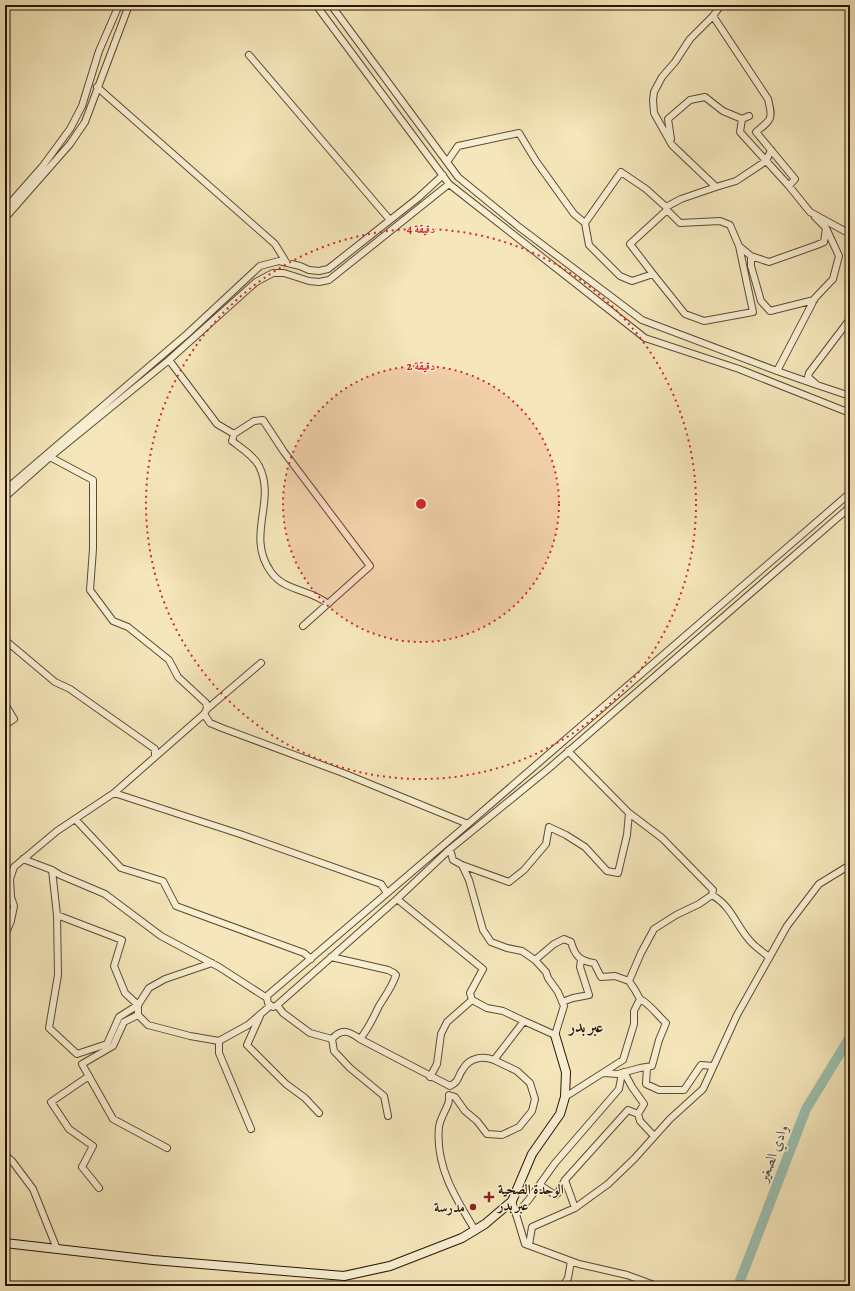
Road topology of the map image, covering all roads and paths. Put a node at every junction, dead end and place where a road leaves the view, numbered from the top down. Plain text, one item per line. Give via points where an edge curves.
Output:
1 (119, 5) edge
2 (129, 5) edge
3 (316, 5) edge
4 (331, 5) edge
5 (721, 5) edge
6 (713, 16) junction
7 (249, 55) dead end
8 (97, 87) junction
9 (749, 116) dead end
10 (742, 119) junction
11 (672, 145) junction
12 (771, 150) junction
13 (766, 161) junction
14 (447, 162) junction
15 (442, 175) junction
16 (449, 184) junction
17 (788, 186) junction
18 (716, 187) junction
19 (5, 209) edge
20 (667, 209) junction
21 (810, 212) junction
22 (5, 218) edge
23 (390, 220) junction
24 (585, 223) junction
25 (826, 228) junction
26 (850, 234) edge
27 (739, 246) junction
28 (751, 256) junction
29 (286, 262) junction
30 (653, 274) junction
31 (814, 300) junction
32 (850, 319) edge
33 (169, 360) junction
34 (777, 371) junction
35 (817, 385) junction
36 (850, 396) edge
37 (850, 413) edge
38 (234, 434) junction
39 (50, 457) junction
40 (5, 490) edge
41 (850, 493) edge
42 (5, 497) edge
43 (850, 507) edge
44 (328, 604) junction
45 (303, 626) dead end
46 (5, 640) edge
47 (261, 663) dead end
48 (5, 704) edge
49 (205, 711) junction
50 (5, 725) edge
51 (568, 751) junction
52 (155, 756) junction
53 (114, 793) junction
54 (629, 813) junction
55 (75, 819) junction
56 (468, 824) junction
57 (450, 849) junction
58 (24, 859) junction
59 (462, 865) junction
60 (850, 866) edge
61 (52, 870) junction
62 (387, 893) junction
63 (712, 895) junction
64 (397, 900) junction
65 (57, 916) junction
66 (5, 935) edge
67 (331, 957) junction
68 (769, 957) junction
69 (311, 959) junction
70 (535, 960) junction
71 (581, 960) junction
72 (212, 963) junction
73 (629, 981) junction
74 (266, 998) junction
75 (640, 999) junction
76 (472, 1000) junction
77 (562, 1002) junction
78 (138, 1005) junction
79 (277, 1005) junction
80 (270, 1006) junction
81 (262, 1013) junction
82 (138, 1015) junction
83 (524, 1021) junction
84 (555, 1035) junction
85 (332, 1039) junction
86 (360, 1039) junction
87 (220, 1041) junction
88 (494, 1060) junction
89 (713, 1066) junction
90 (647, 1067) junction
91 (603, 1073) junction
92 (623, 1073) junction
93 (89, 1076) junction
94 (430, 1077) junction
95 (565, 1097) junction
96 (319, 1112) dead end
97 (638, 1114) junction
98 (388, 1116) dead end
99 (252, 1129) dead end
100 (654, 1136) junction
101 (168, 1148) dead end
102 (5, 1155) edge
103 (565, 1180) junction
104 (540, 1185) junction
105 (99, 1188) dead end
106 (512, 1201) junction
107 (575, 1208) junction
108 (516, 1215) junction
109 (475, 1230) junction
110 (5, 1243) edge
111 (529, 1245) junction
112 (57, 1249) junction
113 (571, 1261) junction
114 (563, 1286) edge
115 (657, 1286) edge

1 - 19 street via 99,51 82,106 70,129 42,167
2 - 8 street
3 - 15 street
4 - 14 street
5 - 6 street
6 - 11 street via 690,39 654,92 654,113
6 - 12 street via 768,99 772,114 768,122 756,132
7 - 23 street
8 - 22 street via 85,122 70,144
8 - 29 street via 275,244
9 - 10 street
10 - 11 street via 723,111 705,96 690,100 668,119
10 - 13 street via 740,132
11 - 18 street
12 - 13 street
12 - 17 street via 794,179
13 - 17 street
13 - 18 street via 736,181
14 - 24 street via 458,146 519,133 574,214
14 - 34 street via 458,177 508,218 642,320
15 - 16 street
15 - 23 street
16 - 33 street via 328,280 314,282 284,273 273,273 256,282
16 - 37 street via 645,338 739,369
17 - 21 street
18 - 20 street via 681,199
20 - 24 street via 646,189 621,172
20 - 27 street via 680,223 720,221 730,224
20 - 30 street via 630,244
21 - 25 street
21 - 26 street
23 - 29 street via 328,269 309,270
24 - 30 street via 589,245 620,276 632,281
25 - 28 street via 824,242 817,245 769,262
25 - 31 street via 839,256 833,279
27 - 28 street
27 - 30 street via 753,312 704,321 685,314
28 - 31 street via 751,266 761,301 770,310
29 - 40 street via 260,266 187,334
31 - 34 street
32 - 35 street via 809,373 808,377
33 - 38 street via 217,424
33 - 39 street
34 - 35 street
35 - 36 street
38 - 44 street via 232,441 259,465 266,487 259,537 263,557 271,572 280,582 321,598
38 - 44 street via 254,421 263,420 370,566
39 - 42 street
39 - 49 street via 93,480 90,590 113,621 128,627 169,660 178,677 206,703
41 - 56 street
43 - 51 street
44 - 45 street
46 - 52 street via 55,682 70,689 137,735 155,749
47 - 49 street
48 - 50 street via 14,719
49 - 52 street
49 - 56 street via 210,722 222,728 343,773
51 - 54 street
51 - 57 street
52 - 53 street
53 - 55 street
53 - 62 street via 381,884
54 - 59 street via 628,835 618,873 607,871 585,847 549,827 546,844 524,870 509,882
54 - 63 street via 662,838 713,890
55 - 58 street
55 - 69 street via 122,868 164,881 176,906 304,953
56 - 62 street
57 - 59 street via 453,860
57 - 64 street
58 - 61 street
58 - 66 street via 14,867 10,879 14,906
59 - 70 street via 469,880 483,930 491,942 522,951
60 - 68 street via 820,884 787,926
61 - 65 street
61 - 72 street via 105,894 161,936
62 - 69 street
63 - 68 street via 721,900 752,943
63 - 73 street via 654,930
64 - 67 street
64 - 76 street via 483,969 470,993
65 - 78 street via 122,940 114,966 125,993
65 - 78 street via 58,975 49,1028 77,1054 107,1044 119,1017
67 - 79 street
67 - 86 street via 388,970 396,975 368,1030
68 - 89 street
69 - 74 street
70 - 71 street via 564,939 571,942
70 - 77 street via 546,972
71 - 73 street via 594,963 602,977 615,976
71 - 77 street via 580,967 589,995
72 - 74 street
72 - 78 street via 166,979 149,988
73 - 75 street
74 - 80 street
75 - 90 street via 666,1023 652,1066
75 - 91 street via 634,1011 634,1024 623,1060
76 - 83 street
76 - 94 street via 447,1022 441,1034 437,1064
77 - 84 street via 564,1006
78 - 82 street
79 - 80 street
79 - 85 street via 283,1013 310,1033
80 - 81 street
81 - 87 street via 248,1026
81 - 96 street via 246,1045
82 - 87 street via 148,1025
82 - 93 street via 124,1022 113,1046 82,1064
83 - 84 street
83 - 88 street
84 - 95 street via 566,1072
85 - 86 street via 343,1032 352,1033
85 - 98 street via 334,1050 346,1064 384,1096
86 - 94 street
87 - 99 street via 219,1052
88 - 94 street via 485,1057 472,1060 463,1068 457,1082 450,1086
88 - 109 street via 517,1071 530,1083 535,1099 532,1111 519,1127 502,1135 487,1134 451,1095 439,1126 439,1148 443,1168 451,1189
89 - 90 street via 701,1065 684,1090 659,1090 646,1084
89 - 100 street via 703,1089
90 - 92 street
91 - 92 street
91 - 95 street
92 - 97 street via 644,1104
92 - 104 street via 619,1089 555,1163
93 - 101 street via 113,1119
93 - 105 street via 51,1102 69,1129 93,1146 82,1167
95 - 106 street via 560,1114 532,1154
97 - 100 street via 640,1121
97 - 103 street via 628,1110
100 - 107 street via 608,1184
102 - 112 street via 33,1189
103 - 104 street via 558,1193 554,1195
103 - 107 street
104 - 108 street
106 - 108 street
106 - 109 street via 486,1224
107 - 111 street via 532,1227
108 - 111 street via 525,1244
109 - 112 street via 462,1238 390,1266 344,1276
110 - 112 street
111 - 113 street
113 - 114 street via 568,1278
113 - 115 street via 627,1275

